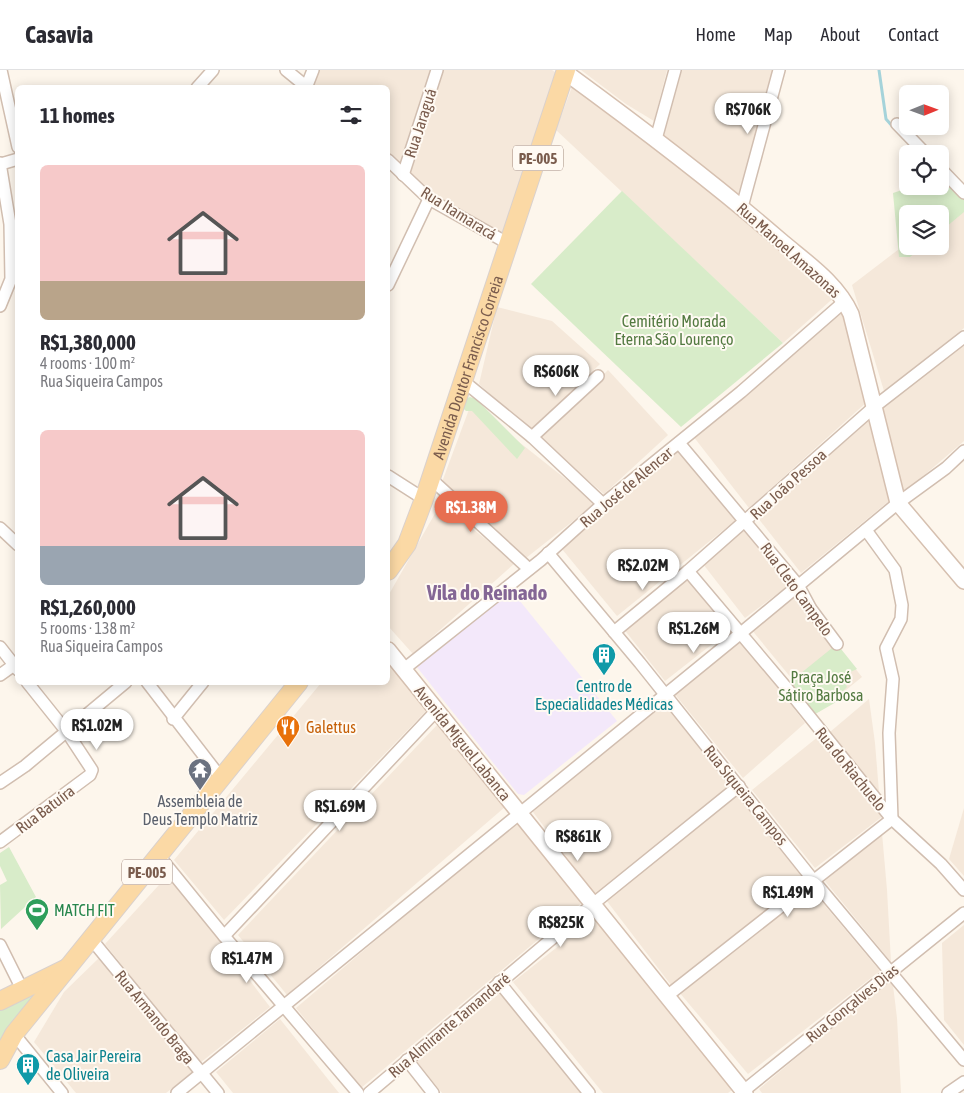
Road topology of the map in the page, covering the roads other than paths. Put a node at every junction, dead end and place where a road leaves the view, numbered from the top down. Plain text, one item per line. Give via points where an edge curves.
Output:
1 (1, 70) edge
2 (213, 70) edge
3 (286, 70) edge
4 (314, 70) edge
5 (438, 70) edge
6 (675, 70) edge
7 (779, 70) edge
8 (564, 71) edge
9 (200, 85) edge
10 (305, 85) edge
11 (308, 85) edge
12 (898, 124) dead end
13 (15, 133) edge
14 (656, 139) junction
15 (918, 145) edge
16 (15, 160) edge
17 (390, 162) edge
18 (0, 164) edge
19 (403, 175) junction
20 (949, 177) edge
21 (964, 193) edge
22 (429, 199) junction
23 (742, 207) junction
24 (510, 244) junction
25 (14, 278) edge
26 (390, 281) edge
27 (845, 301) junction
28 (0, 306) edge
29 (964, 337) edge
30 (598, 376) dead end
31 (462, 380) junction
32 (874, 407) junction
33 (532, 437) junction
34 (678, 443) junction
35 (964, 451) edge
36 (390, 477) edge
37 (430, 478) junction
38 (424, 499) junction
39 (898, 502) junction
40 (603, 504) junction
41 (746, 521) junction
42 (0, 528) edge
43 (866, 530) junction
44 (15, 542) edge
45 (548, 553) junction
46 (390, 568) edge
47 (529, 569) junction
48 (688, 571) junction
49 (964, 581) edge
50 (798, 585) junction
51 (614, 632) junction
52 (741, 633) junction
53 (838, 644) dead end
54 (0, 647) edge
55 (390, 652) edge
56 (15, 667) edge
57 (15, 668) edge
58 (404, 670) junction
59 (0, 675) edge
60 (30, 685) edge
61 (122, 685) edge
62 (149, 685) edge
63 (201, 685) edge
64 (297, 685) edge
65 (664, 695) junction
66 (437, 710) junction
67 (173, 719) junction
68 (66, 732) junction
69 (221, 778) junction
70 (0, 783) edge
71 (739, 786) junction
72 (519, 813) junction
73 (892, 819) junction
74 (0, 842) edge
75 (159, 856) junction
76 (814, 881) junction
77 (964, 890) edge
78 (593, 904) junction
79 (964, 913) edge
80 (224, 936) junction
81 (92, 940) junction
82 (0, 945) edge
83 (72, 966) junction
84 (890, 973) junction
85 (499, 982) junction
86 (22, 989) junction
87 (667, 996) junction
88 (0, 1001) edge
89 (283, 1006) junction
90 (14, 1034) junction
91 (0, 1060) edge
92 (407, 1060) junction
93 (964, 1060) edge
94 (201, 1073) junction
95 (964, 1082) edge
96 (743, 1092) edge
97 (62, 1093) edge
98 (177, 1093) edge
99 (218, 1093) edge
100 (358, 1093) edge
101 (369, 1093) edge
102 (433, 1093) edge
103 (589, 1093) edge
104 (948, 1093) edge

1 - 13 street
2 - 9 street
3 - 10 street
4 - 11 street
5 - 19 street, Rua Jaraguá
6 - 14 street
7 - 23 street
8 - 14 main road, Rua Manoel Amazonas
8 - 24 main road, PE-005
12 - 15 street
14 - 23 main road, Rua Manoel Amazonas
16 - 18 street
17 - 19 street, Rua Itamaracá
18 - 25 street via 10,224
19 - 22 street, Rua Itamaracá
20 - 21 street
22 - 24 street, Rua Itamaracá
22 - 26 street
23 - 27 main road, Rua Manoel Amazonas via 838,290
24 - 31 main road, Avenida Doutor Francisco Correia / PE-005
25 - 28 street
27 - 32 main road, Rua Manoel Amazonas
27 - 34 street, Rua José de Alencar
29 - 32 street, Rua João Pessoa
30 - 33 street
31 - 33 street
31 - 37 main road, Avenida Doutor Francisco Correia / PE-005
32 - 39 main road, Rua Manoel Amazonas
32 - 41 street, Rua João Pessoa
33 - 40 street
34 - 40 street, Rua José de Alencar
34 - 41 street, Rua Cleto Campelo
35 - 39 street
36 - 38 street
37 - 38 main road, Avenida Doutor Francisco Correia / PE-005
37 - 47 street
38 - 46 main road, Avenida Doutor Francisco Correia / PE-005 via 407,544
39 - 43 street
39 - 49 main road
40 - 45 street, Rua José de Alencar
41 - 48 street, Rua João Pessoa
41 - 50 street, Rua Cleto Campelo
42 - 44 street
43 - 50 street
43 - 73 street via 895,570 902,605 901,620 886,648 893,679 889,733
45 - 47 street, Rua José de Alencar
45 - 51 street, Rua Siqueira Campos
47 - 58 street, Rua José de Alencar
48 - 51 street, Rua João Pessoa
48 - 52 street, Rua do Riachuelo
50 - 52 street
50 - 53 street, Rua Cleto Campelo via 811,609
51 - 65 street, Rua Siqueira Campos
52 - 65 street
52 - 73 street, Rua do Riachuelo
54 - 56 street
55 - 58 main road, Avenida Miguel Labanca
57 - 59 street
58 - 66 main road, Avenida Miguel Labanca
60 - 68 street
61 - 68 street
62 - 67 street
63 - 67 street
64 - 69 main road, PE-005
65 - 71 street, Rua Siqueira Campos
65 - 72 street
66 - 72 main road, Avenida Miguel Labanca
66 - 80 street
67 - 69 street
68 - 70 street
68 - 74 street, Rua Batuíra via 91,766 90,775
69 - 75 main road, PE-005
71 - 76 street, Rua Siqueira Campos
71 - 78 street, Rua Almirante Tamandaré
72 - 78 main road, Avenida Miguel Labanca
72 - 89 street
73 - 76 street
73 - 77 street, Rua do Riachuelo
75 - 80 street
75 - 81 main road, PE-005
76 - 84 street, Rua Siqueira Campos
76 - 87 street
78 - 85 street, Rua Almirante Tamandaré
78 - 87 main road, Avenida Miguel Labanca
79 - 84 street, Rua Gonçalves Dias
80 - 89 street
81 - 83 main road, PE-005
81 - 94 street, Rua Armando Braga
82 - 86 street
83 - 86 main road, PE-005
83 - 90 main road, PE-005
84 - 93 street, Rua Siqueira Campos
84 - 96 street, Rua Gonçalves Dias
85 - 92 street, Rua Almirante Tamandaré
85 - 103 street
86 - 88 main road, PE-005
87 - 96 main road, Avenida Miguel Labanca
89 - 94 street
89 - 100 street
90 - 91 main road, PE-005
90 - 97 street
92 - 101 street, Rua Almirante Tamandaré
92 - 102 street
94 - 98 street
94 - 99 street, Rua Armando Braga
95 - 104 street

